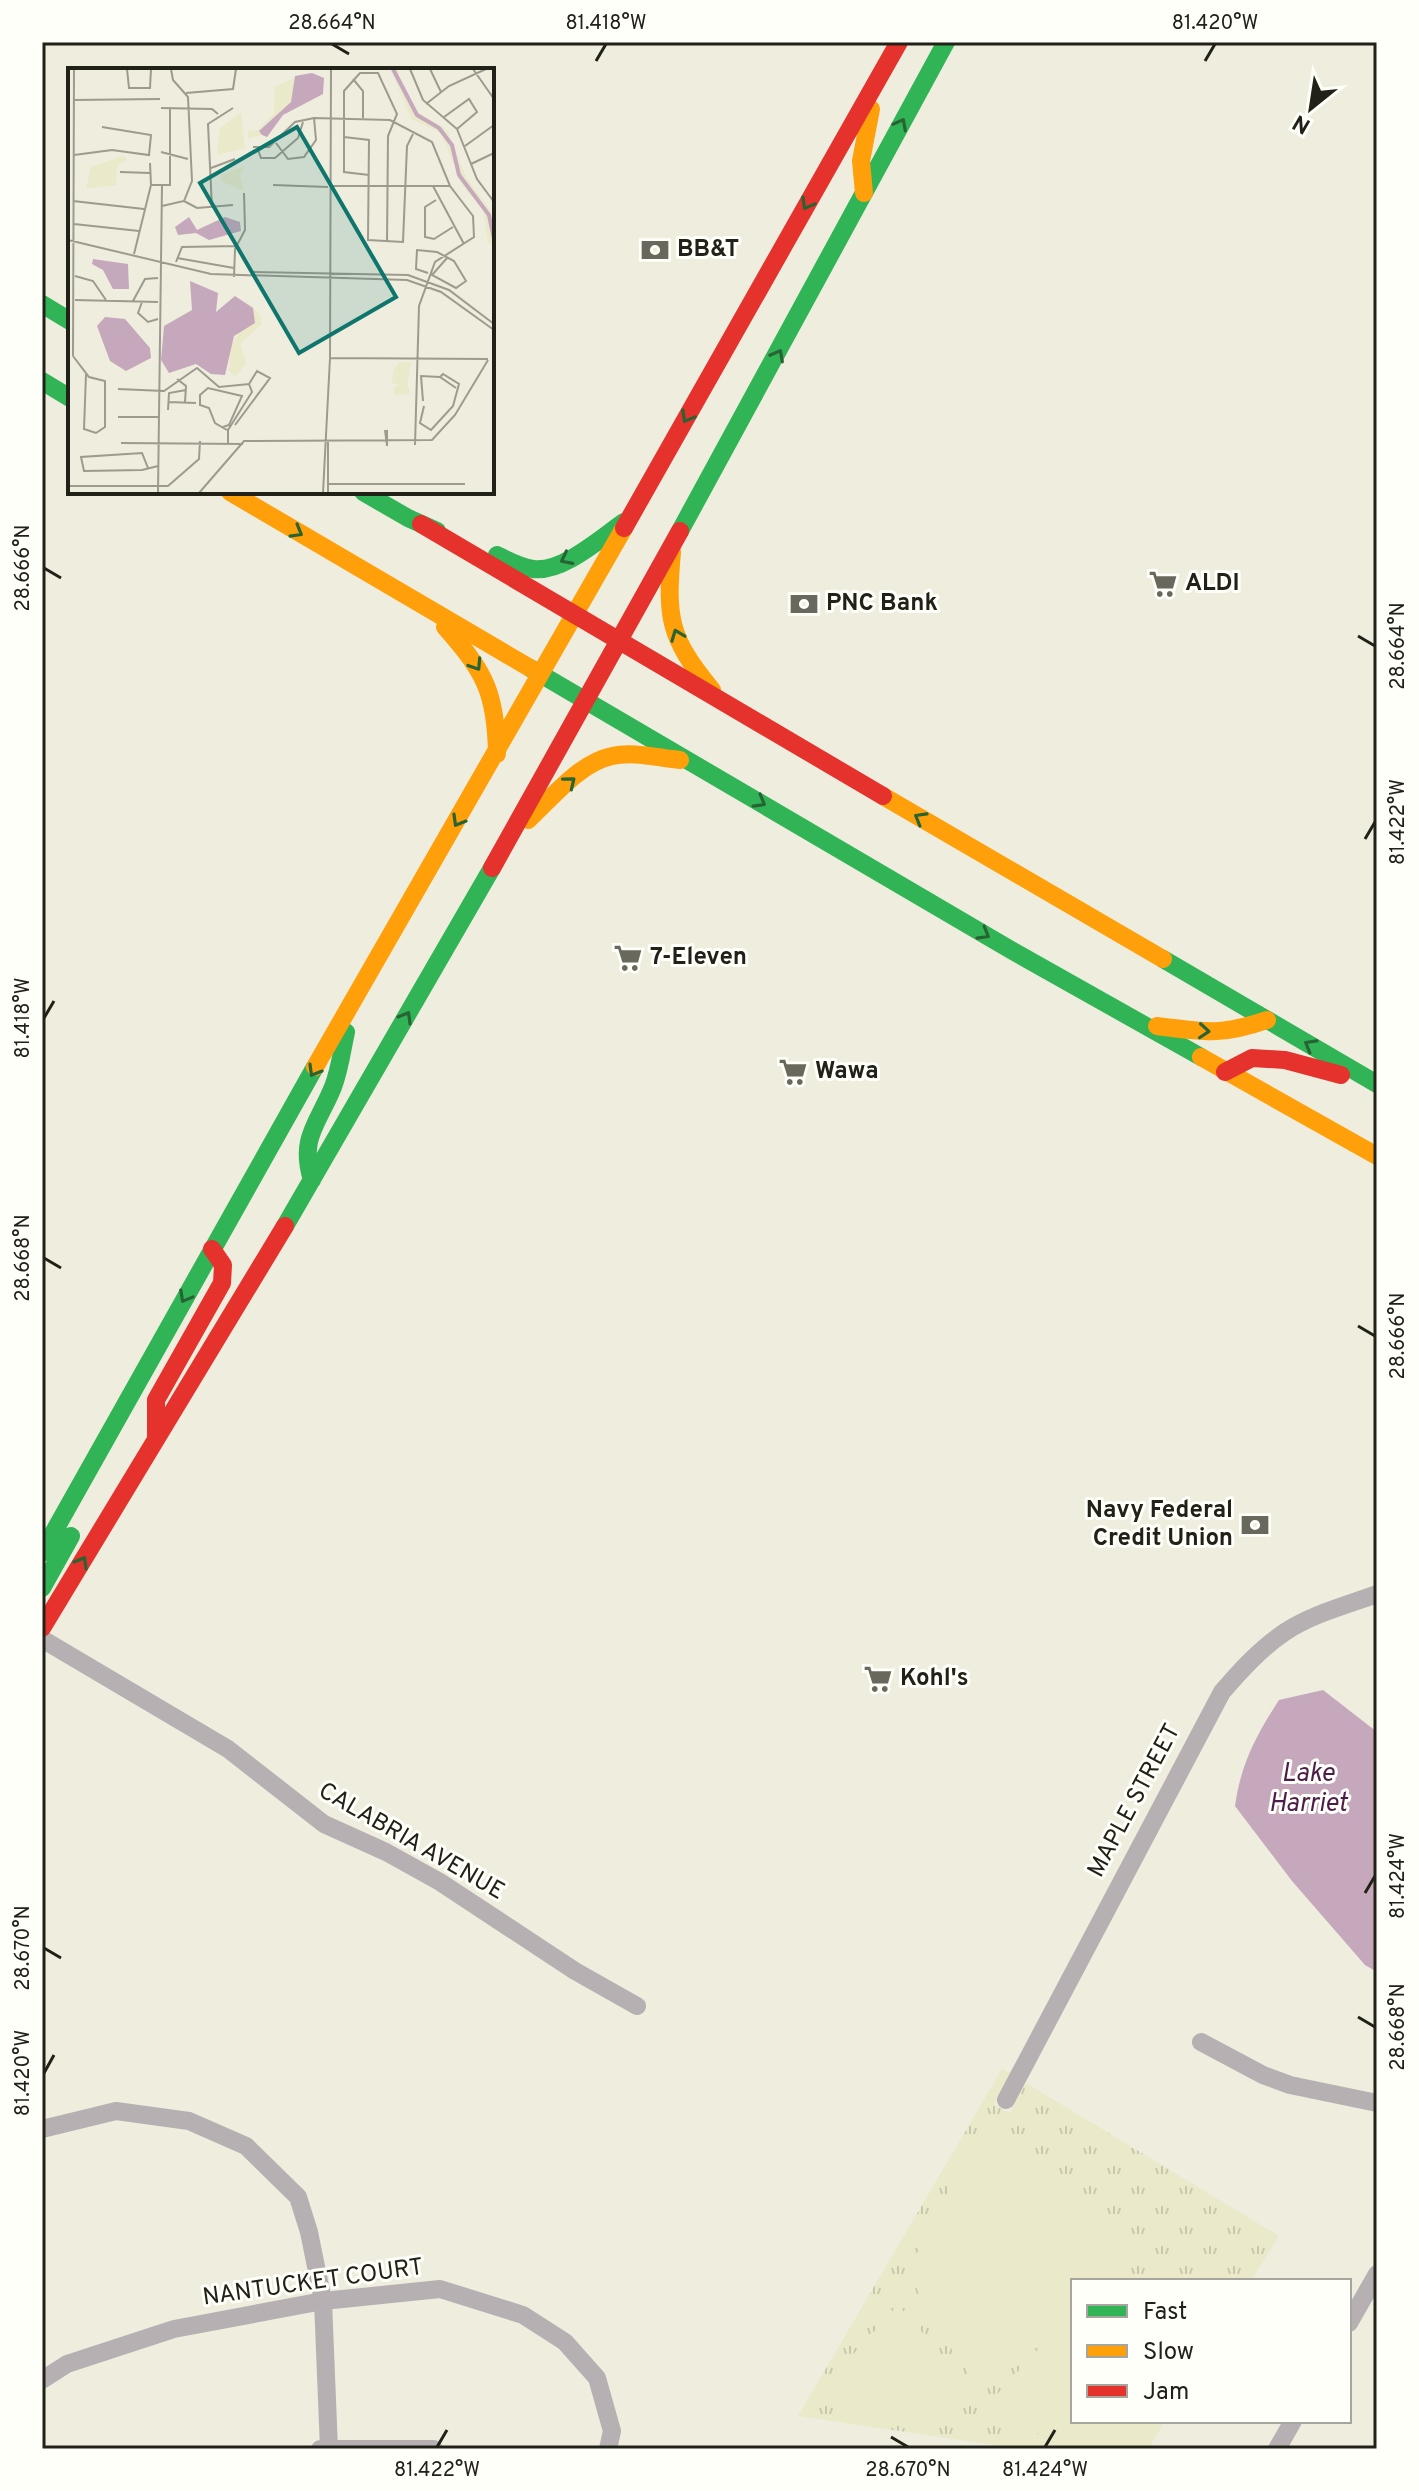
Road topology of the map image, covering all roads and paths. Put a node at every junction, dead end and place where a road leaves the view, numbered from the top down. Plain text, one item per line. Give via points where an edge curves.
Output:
1 (899, 42) edge
2 (946, 42) edge
3 (879, 77) junction
4 (864, 193) junction
5 (42, 304) edge
6 (68, 320) edge
7 (42, 381) edge
8 (68, 397) edge
9 (233, 494) edge
10 (367, 494) edge
11 (631, 517) junction
12 (421, 524) junction
13 (673, 545) junction
14 (426, 606) junction
15 (576, 617) junction
16 (618, 642) junction
17 (543, 674) junction
18 (586, 699) junction
19 (719, 700) junction
20 (497, 754) junction
21 (693, 762) junction
22 (512, 833) junction
23 (353, 1004) junction
24 (1267, 1020) junction
25 (1140, 1024) junction
26 (1225, 1072) junction
27 (1377, 1084) edge
28 (1377, 1156) edge
29 (312, 1180) junction
30 (212, 1249) junction
31 (156, 1438) junction
32 (96, 1456) junction
33 (42, 1553) edge
34 (42, 1588) edge
35 (1377, 1594) edge
36 (42, 1628) edge
37 (42, 1639) edge
38 (637, 2006) dead end
39 (1201, 2042) dead end
40 (1006, 2100) dead end
41 (1377, 2103) edge
42 (42, 2129) edge
43 (1377, 2274) edge
44 (323, 2301) junction
45 (1351, 2320) edge
46 (42, 2380) edge
47 (1292, 2423) edge
48 (320, 2449) edge
49 (329, 2449) edge
50 (434, 2449) edge
51 (608, 2449) edge
52 (1277, 2449) edge

1 - 3 main road
4 -> 2 main road
3 - 4 main road via 860,153
3 -> 11 main road
13 -> 4 main road
5 - 6 main road
7 - 8 main road
9 -> 14 main road
10 - 12 main road
11 -> 12 main road via 546,569 526,568
11 - 15 main road
12 - 15 main road
13 - 16 main road
19 -> 13 main road via 674,633 669,601
14 - 17 main road
14 -> 20 main road via 477,662 497,720
15 - 16 main road
15 - 17 main road
16 - 18 main road
16 - 19 main road
17 - 18 main road
17 - 20 main road
18 - 21 main road
18 - 22 main road
24 -> 19 main road
20 -> 23 main road
22 -> 21 main road via 573,778 610,756
21 -> 25 main road
29 -> 22 main road
23 - 29 main road via 334,1086 305,1147
23 -> 30 main road
25 -> 24 main road via 1211,1033
27 -> 24 main road
25 - 26 main road
26 - 27 main road via 1252,1058 1285,1060
26 - 28 main road
29 - 31 main road
30 - 31 main road via 223,1265 222,1283 156,1400
30 -> 32 main road
36 -> 31 main road
32 - 33 main road
32 - 34 main road via 102,1481
35 - 40 street, MAPLE STREET via 1285,1632 1222,1692
37 - 38 street, CALABRIA AVENUE via 228,1749 324,1824 440,1882
39 - 41 street via 1290,2085
42 - 44 street via 116,2111 189,2121 246,2146 298,2197
43 - 45 street
44 - 46 street, NANTUCKET COURT via 174,2329 67,2364
44 - 49 street
44 - 51 street, NANTUCKET COURT via 440,2289 523,2315 565,2342 597,2378 612,2431
47 - 52 street
48 - 49 street
49 - 50 street

